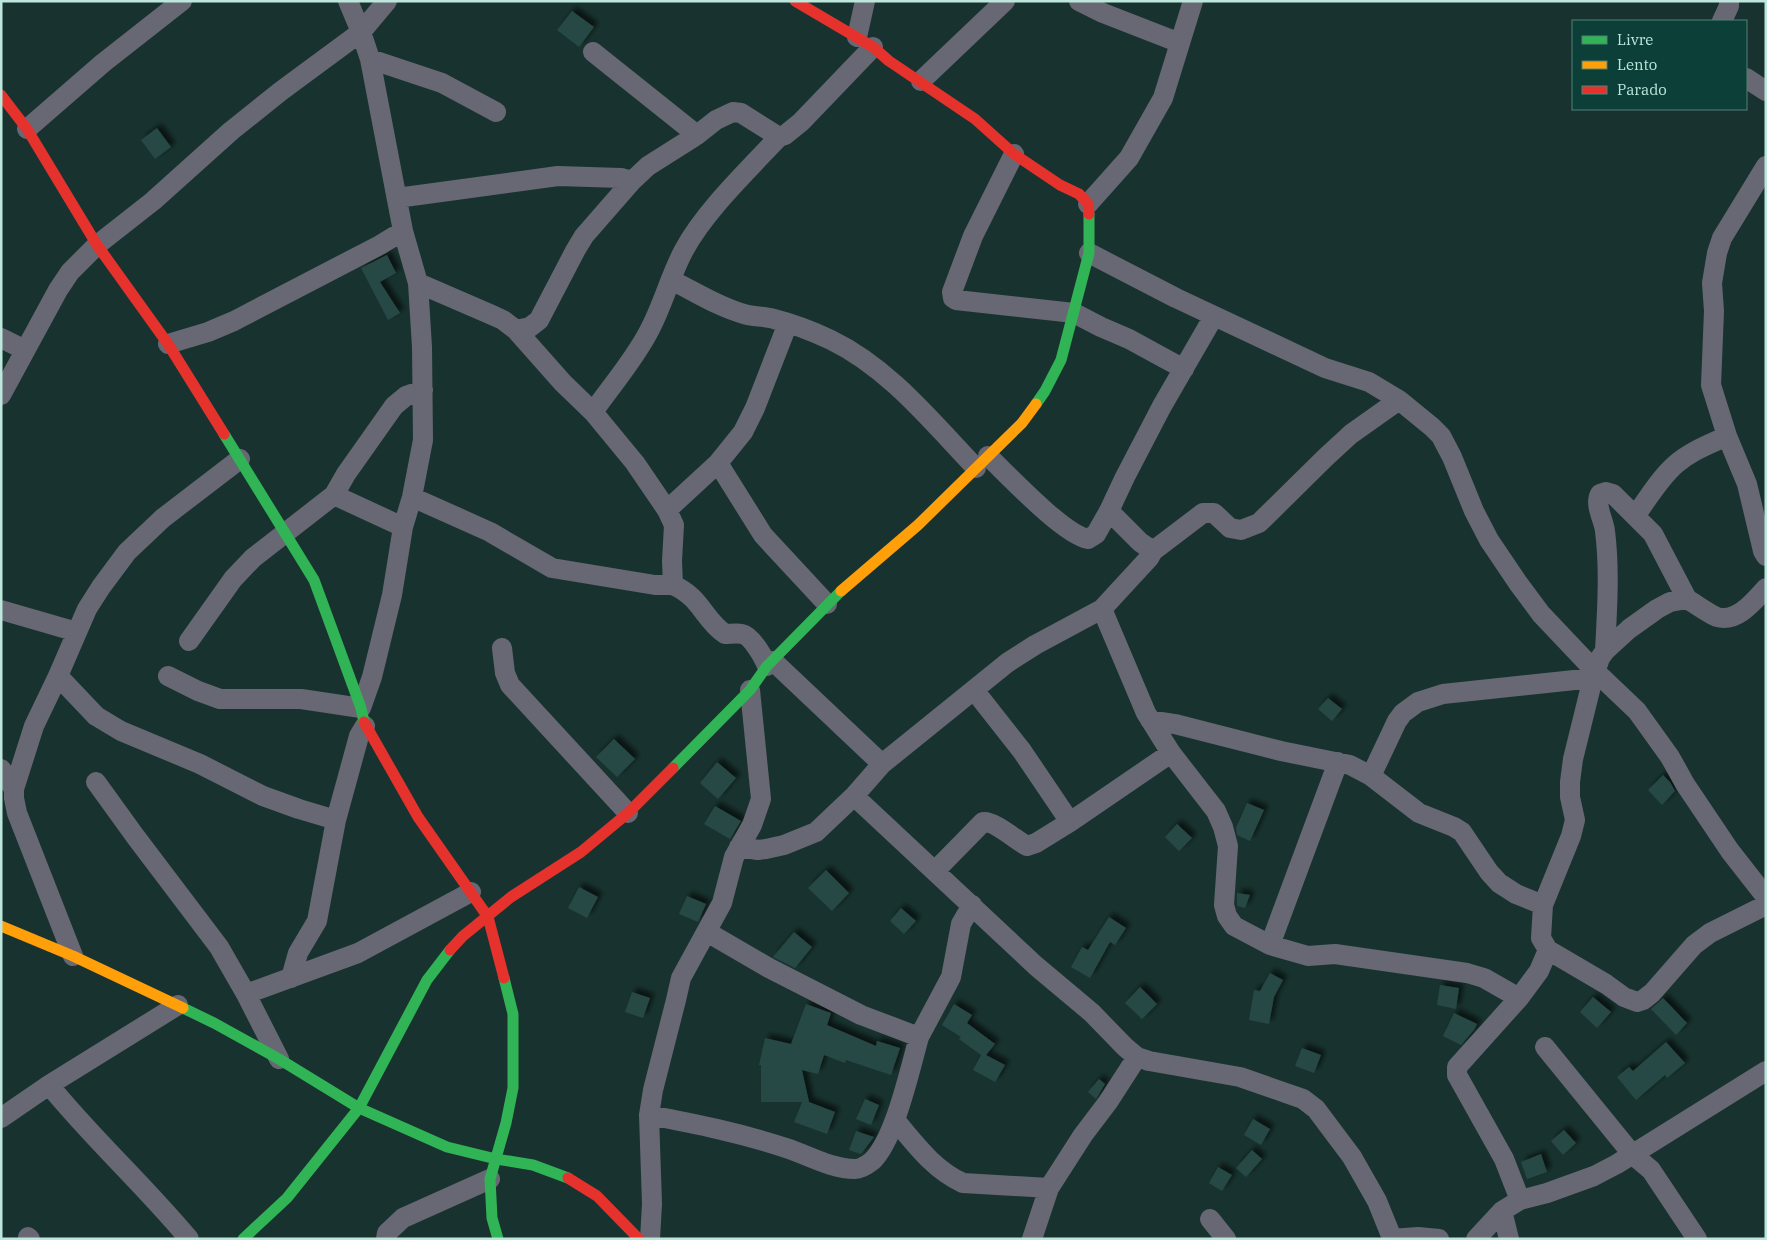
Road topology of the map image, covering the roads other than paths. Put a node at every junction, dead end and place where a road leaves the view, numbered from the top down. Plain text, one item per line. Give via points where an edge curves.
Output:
1 (182, 1) edge
2 (348, 1) edge
3 (387, 1) edge
4 (794, 1) edge
5 (865, 1) edge
6 (1005, 1) edge
7 (1079, 1) edge
8 (1193, 1) edge
9 (1729, 1) edge
10 (1722, 20) edge
11 (361, 32) junction
12 (865, 42) junction
13 (1180, 43) junction
14 (592, 52) dead end
15 (370, 59) junction
16 (1747, 79) edge
17 (921, 81) junction
18 (1766, 91) edge
19 (1, 95) edge
20 (496, 112) dead end
21 (27, 130) junction
22 (697, 134) junction
23 (779, 137) junction
24 (1014, 154) junction
25 (1766, 166) edge
26 (632, 181) junction
27 (397, 198) junction
28 (1088, 204) junction
29 (403, 231) junction
30 (97, 245) junction
31 (1089, 253) junction
32 (671, 280) junction
33 (418, 283) junction
34 (1074, 313) junction
35 (1214, 316) junction
36 (788, 323) junction
37 (516, 330) junction
38 (1, 338) edge
39 (168, 344) junction
40 (25, 350) junction
41 (1184, 369) junction
42 (423, 390) junction
43 (1, 395) edge
44 (1399, 400) junction
45 (593, 412) junction
46 (1727, 436) junction
47 (240, 459) junction
48 (982, 462) junction
49 (718, 464) junction
50 (334, 495) junction
51 (412, 497) junction
52 (667, 510) junction
53 (1109, 511) junction
54 (1636, 515) junction
55 (403, 527) junction
56 (284, 533) junction
57 (1153, 551) junction
58 (1766, 556) edge
59 (673, 585) junction
60 (1766, 588) edge
61 (1687, 599) junction
62 (827, 604) junction
63 (1102, 609) junction
64 (1, 610) edge
65 (76, 632) junction
66 (189, 641) dead end
67 (502, 648) dead end
68 (1605, 651) junction
69 (770, 664) junction
70 (1594, 675) junction
71 (58, 676) junction
72 (168, 676) dead end
73 (750, 690) junction
74 (974, 690) junction
75 (363, 717) junction
76 (1150, 720) junction
77 (1171, 753) junction
78 (1338, 762) junction
79 (882, 764) junction
80 (1, 770) edge
81 (1371, 776) junction
82 (96, 782) dead end
83 (14, 789) junction
84 (854, 796) junction
85 (628, 813) junction
86 (336, 820) junction
87 (1070, 822) junction
88 (740, 847) junction
89 (935, 871) junction
90 (471, 892) junction
91 (1766, 897) edge
92 (972, 905) junction
93 (1543, 905) junction
94 (1766, 905) edge
95 (488, 916) junction
96 (1, 926) edge
97 (707, 932) junction
98 (1270, 945) junction
99 (1548, 950) junction
100 (73, 956) junction
101 (291, 978) junction
102 (246, 994) junction
103 (1518, 998) junction
104 (178, 1005) junction
105 (919, 1037) junction
106 (1545, 1047) dead end
107 (1137, 1057) junction
108 (279, 1059) junction
109 (1766, 1071) edge
110 (49, 1085) junction
111 (359, 1108) junction
112 (649, 1115) junction
113 (1, 1118) edge
114 (895, 1120) junction
115 (1632, 1154) junction
116 (496, 1159) junction
117 (490, 1179) junction
118 (1049, 1188) junction
119 (1520, 1200) junction
120 (1502, 1211) junction
121 (1210, 1219) dead end
122 (189, 1239) edge
123 (243, 1239) edge
124 (386, 1239) edge
125 (498, 1239) edge
126 (639, 1239) edge
127 (650, 1239) edge
128 (1032, 1239) edge
129 (1226, 1239) edge
130 (1391, 1239) edge
131 (1439, 1239) edge
132 (1476, 1239) edge
133 (1509, 1239) edge
134 (1697, 1239) edge

1 - 21 street via 103,63
2 - 11 street
3 - 11 street
4 - 12 street
5 - 12 street
6 - 17 street
7 - 13 street
8 - 13 street
9 - 10 street
11 - 15 street
11 - 30 street via 230,131 153,201
12 - 17 street
12 - 23 street via 801,122
13 - 28 street via 1163,98 1129,158
14 - 22 street
15 - 20 street via 442,83
15 - 27 street
16 - 18 street
17 - 24 street via 975,119
19 - 21 street
21 - 30 street
22 - 23 street via 733,112 741,113
22 - 26 street via 648,166
23 - 32 street via 703,223 684,250
24 - 28 street via 1060,185 1080,194
24 - 34 street via 974,236 952,292 953,298
25 - 46 street via 1722,238 1712,283 1712,385
26 - 27 street via 558,176
26 - 37 street via 584,236 539,320 530,327
27 - 29 street
28 - 31 street
29 - 33 street
29 - 39 street via 234,322
30 - 39 street
30 - 40 street via 70,272
31 - 34 street
31 - 35 street
32 - 36 street via 729,309
32 - 45 street via 639,349
33 - 37 street via 503,320
33 - 42 street
34 - 41 street
34 - 48 street via 1061,360 1045,390 1022,423
35 - 41 street
35 - 44 street via 1324,368 1369,382
36 - 48 street via 833,341 867,361
36 - 49 street via 755,408 743,432
37 - 45 street
38 - 40 street
39 - 47 street
40 - 43 street
41 - 53 street
42 - 50 street via 406,396 394,406
42 - 51 street via 423,440
44 - 57 street via 1352,434 1259,523 1241,530 1230,528 1214,512 1203,513
44 - 70 street via 1441,436 1489,540 1541,614
45 - 52 street via 635,463
46 - 54 street via 1677,463
46 - 58 street via 1747,484
47 - 56 street
47 - 65 street via 163,518 127,552 101,587
48 - 53 street via 1081,537 1088,539 1096,534
48 - 62 street via 918,525
49 - 52 street
49 - 62 street via 763,535
50 - 55 street
50 - 56 street
51 - 55 street
51 - 59 street via 490,532 552,568 655,585
52 - 59 street via 674,525
53 - 57 street
54 - 61 street via 1653,534
54 - 68 street via 1613,494 1600,494 1598,504 1605,528 1608,564
55 - 75 street via 392,595
56 - 66 street via 233,579
56 - 75 street via 314,580
57 - 63 street
59 - 69 street via 693,596 725,634 747,636
60 - 61 street via 1739,613 1730,617 1717,617
61 - 68 street via 1670,602 1657,609
62 - 69 street
63 - 74 street via 1035,645
63 - 76 street
64 - 65 street
65 - 71 street
67 - 85 street via 510,685
68 - 70 street
69 - 73 street
69 - 79 street
70 - 81 street via 1443,694 1418,702 1397,721
70 - 91 street via 1637,712 1730,851
70 - 93 street via 1573,759 1570,797 1575,820
71 - 83 street via 34,726
71 - 86 street via 96,716 121,731 200,764 263,796
72 - 75 street via 220,699 301,699
73 - 85 street
73 - 88 street via 761,799
74 - 79 street
74 - 87 street
75 - 86 street
75 - 90 street via 418,817
76 - 77 street
76 - 78 street
77 - 87 street
77 - 98 street via 1216,811 1223,827 1228,846 1224,904 1227,916 1234,926
78 - 81 street
78 - 98 street
79 - 84 street
80 - 83 street
81 - 93 street via 1419,813 1462,832 1499,883
82 - 102 street via 219,947
83 - 100 street via 18,813
84 - 88 street via 816,832 766,849
84 - 89 street
85 - 95 street via 582,852 511,897
86 - 101 street via 317,921 298,953
87 - 89 street via 1027,846 992,822 983,822
88 - 97 street via 729,872 722,903
89 - 92 street
90 - 95 street
90 - 101 street via 358,953
92 - 105 street via 962,924 951,977
92 - 107 street
93 - 99 street via 1541,938
94 - 99 street via 1710,933 1694,945 1652,993 1636,1002
95 - 111 street via 463,936 427,980
95 - 116 street via 513,1014 514,1043 513,1088
96 - 100 street
97 - 105 street via 769,968 853,1010
97 - 112 street via 681,978
98 - 103 street via 1308,956 1334,954 1467,973 1484,978
99 - 103 street via 1540,971
100 - 104 street
101 - 102 street
102 - 108 street
103 - 119 street via 1469,1052 1457,1071 1504,1159
104 - 108 street
104 - 110 street
105 - 114 street
106 - 115 street
107 - 118 street
107 - 130 street via 1240,1077 1303,1099 1316,1110 1352,1157 1377,1201
108 - 111 street
109 - 115 street
110 - 113 street
110 - 122 street via 77,1120
111 - 116 street via 447,1147
111 - 123 street via 287,1198
112 - 114 street via 710,1126 837,1166 857,1169 872,1161 881,1150
112 - 127 street
114 - 118 street via 926,1157 951,1178 963,1183
115 - 119 street via 1594,1176
115 - 134 street via 1651,1170
116 - 117 street
116 - 126 street via 533,1165 563,1175 597,1196
117 - 124 street via 404,1218 387,1233
117 - 125 street via 492,1218
118 - 128 street
119 - 120 street
120 - 132 street
120 - 133 street
121 - 129 street
130 - 131 street

